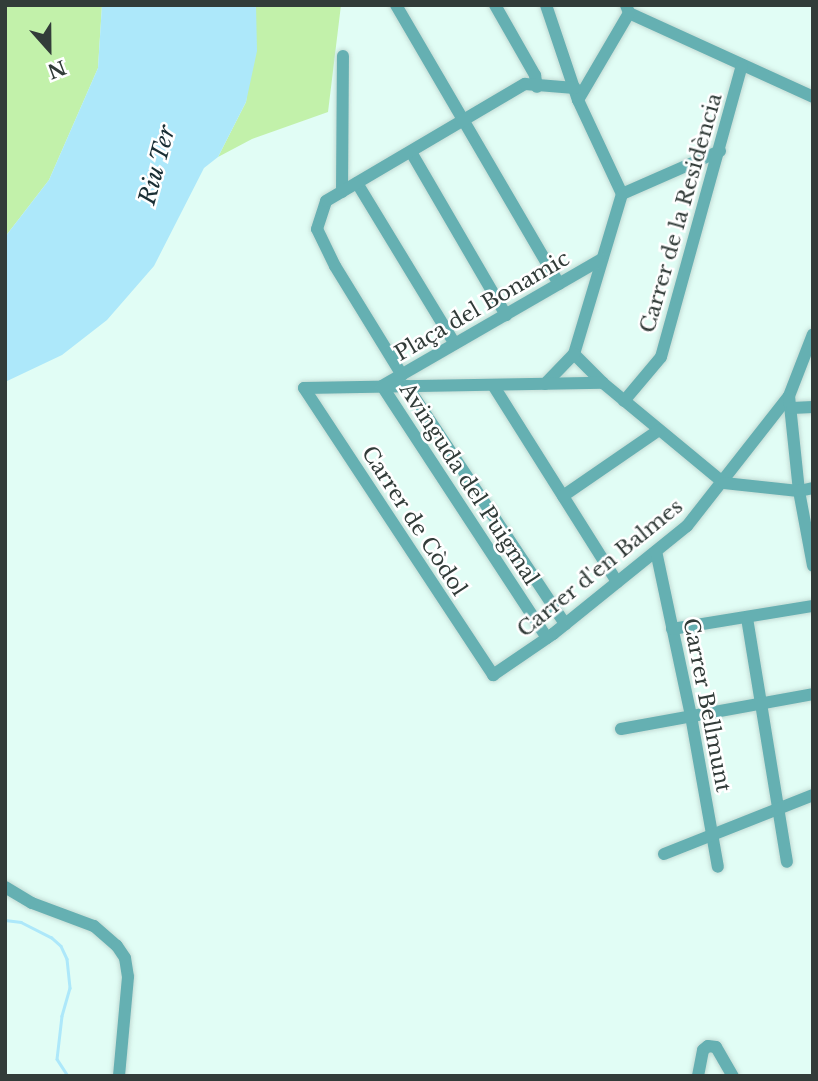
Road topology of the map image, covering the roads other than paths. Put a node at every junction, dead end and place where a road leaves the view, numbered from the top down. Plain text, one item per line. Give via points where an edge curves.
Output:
1 (396, 5) edge
2 (495, 5) edge
3 (546, 5) edge
4 (627, 9) edge
5 (343, 56) dead end
6 (742, 65) junction
7 (537, 87) junction
8 (576, 94) junction
9 (813, 97) edge
10 (463, 121) junction
11 (720, 151) junction
12 (411, 152) junction
13 (357, 183) junction
14 (342, 191) junction
15 (622, 194) junction
16 (602, 259) junction
17 (559, 284) junction
18 (506, 315) junction
19 (813, 334) edge
20 (455, 344) junction
21 (574, 354) junction
22 (404, 380) junction
23 (603, 383) junction
24 (545, 384) junction
25 (493, 385) junction
26 (382, 386) junction
27 (624, 401) junction
28 (791, 402) junction
29 (813, 407) edge
30 (659, 430) junction
31 (724, 483) junction
32 (813, 488) edge
33 (799, 491) junction
34 (563, 496) junction
35 (656, 551) junction
36 (813, 566) edge
37 (617, 582) junction
38 (813, 606) edge
39 (747, 618) junction
40 (565, 624) junction
41 (672, 629) junction
42 (547, 638) junction
43 (493, 675) joint
44 (813, 694) edge
45 (762, 703) junction
46 (691, 716) junction
47 (621, 729) dead end
48 (813, 795) edge
49 (779, 808) junction
50 (712, 836) junction
51 (664, 855) dead end
52 (788, 862) dead end
53 (718, 867) dead end
54 (5, 887) edge
55 (119, 1076) edge
56 (698, 1076) edge
57 (733, 1076) edge

1 - 10 street
2 - 7 street via 535,75
3 - 8 street
4 - 6 street
4 - 8 street
5 - 14 street
6 - 9 street
6 - 11 street, Carrer de la Residència
7 - 8 street
7 - 10 street via 525,85
8 - 15 street
10 - 12 street
10 - 17 street
11 - 15 street
11 - 27 street, Carrer de la Residència via 661,357
12 - 13 street
12 - 18 street
13 - 14 street
13 - 20 street
14 - 22 street, Avinguda del Puigmal via 326,201 317,229
15 - 16 street
16 - 17 street, Plaça del Bonamic
16 - 21 street
17 - 18 street, Plaça del Bonamic
18 - 20 street, Plaça del Bonamic
19 - 28 street
20 - 22 street, Plaça del Bonamic
21 - 23 street
21 - 24 street
22 - 25 street
22 - 26 street, Plaça del Bonamic
22 - 40 street, Avinguda del Puigmal
23 - 24 street
23 - 27 street
24 - 25 street
25 - 34 street
26 - 42 street, Avinguda del Puigmal
26 - 43 street, Carrer de Còdol via 303,388
27 - 30 street
28 - 29 street
28 - 31 street, Carrer d'en Balmes
28 - 33 street
30 - 31 street
30 - 34 street
31 - 33 street
31 - 35 street, Carrer d'en Balmes via 687,526
32 - 33 street
33 - 36 street
34 - 37 street
35 - 37 street, Carrer d'en Balmes
35 - 41 street, Carrer Bellmunt
37 - 40 street, Carrer d'en Balmes
38 - 39 street
39 - 41 street
39 - 45 street
40 - 42 street, Carrer d'en Balmes
41 - 46 street, Carrer Bellmunt
42 - 43 street, Carrer d'en Balmes
44 - 45 street
45 - 46 street
45 - 49 street
46 - 47 street
46 - 50 street, Carrer Bellmunt
48 - 49 street
49 - 50 street
49 - 52 street
50 - 51 street
50 - 53 street, Carrer Bellmunt
54 - 55 street via 32,903 93,926 125,958 128,977
56 - 57 street via 708,1046 716,1046

